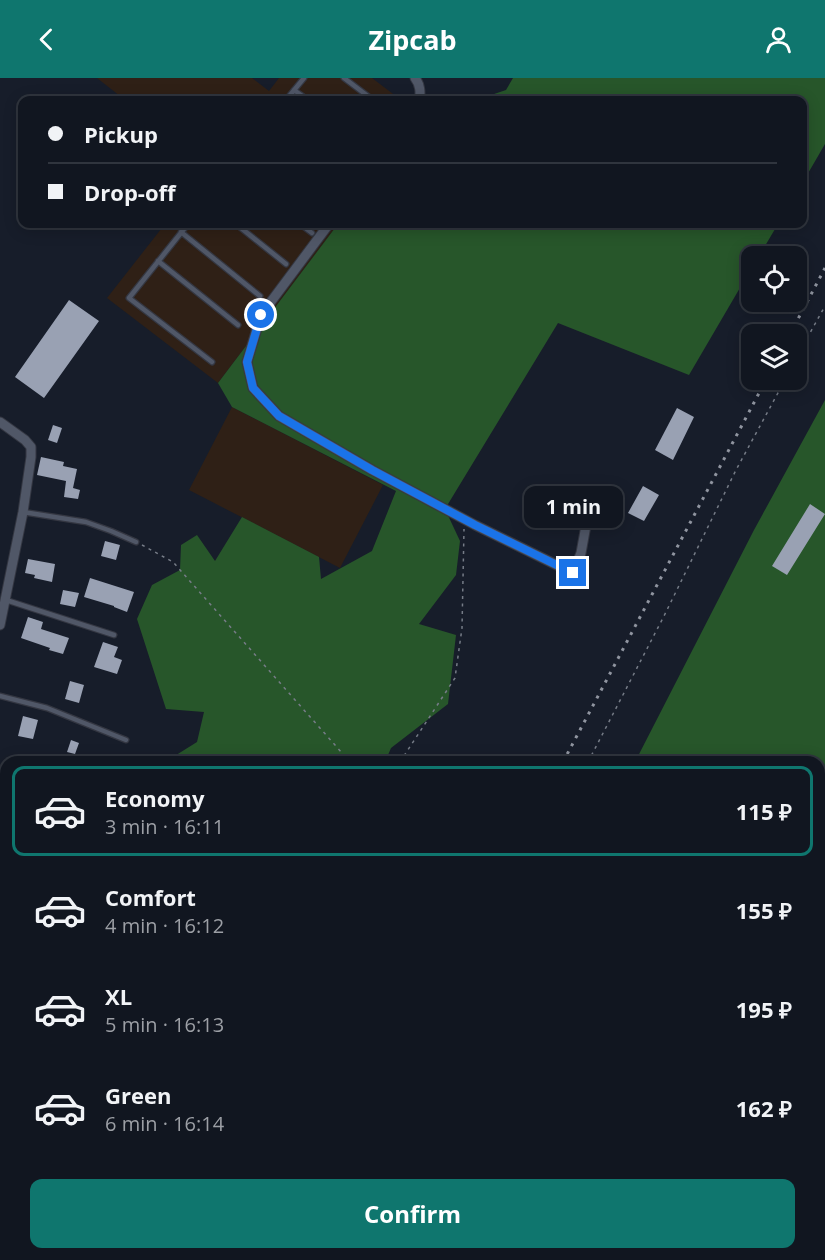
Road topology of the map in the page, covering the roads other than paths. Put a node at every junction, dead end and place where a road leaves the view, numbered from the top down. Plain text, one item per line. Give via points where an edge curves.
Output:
1 (304, 78) edge
2 (344, 78) edge
3 (415, 78) edge
4 (294, 90) junction
5 (289, 96) edge
6 (302, 96) edge
7 (368, 96) edge
8 (421, 96) edge
9 (184, 228) edge
10 (241, 228) edge
11 (305, 228) edge
12 (326, 228) edge
13 (181, 232) junction
14 (312, 233) dead end
15 (158, 261) junction
16 (286, 264) dead end
17 (260, 296) dead end
18 (238, 325) dead end
19 (212, 362) dead end
20 (0, 422) edge
21 (591, 498) dead end
22 (23, 512) junction
23 (136, 542) road end
24 (6, 600) junction
25 (0, 625) edge
26 (114, 635) dead end
27 (0, 696) edge
28 (126, 740) dead end

1 - 4 lane
2 - 7 lane
3 - 8 street
4 - 5 lane
4 - 6 lane
9 - 13 lane
10 - 16 lane
11 - 14 lane
12 - 21 street via 261,315 247,362 253,388 279,416 372,470 573,573 581,553
13 - 15 lane
13 - 17 lane
15 - 18 lane
15 - 19 lane via 129,298
20 - 22 street via 31,447
22 - 23 lane via 86,522
22 - 24 street
24 - 25 street
24 - 26 lane
27 - 28 lane via 46,708

